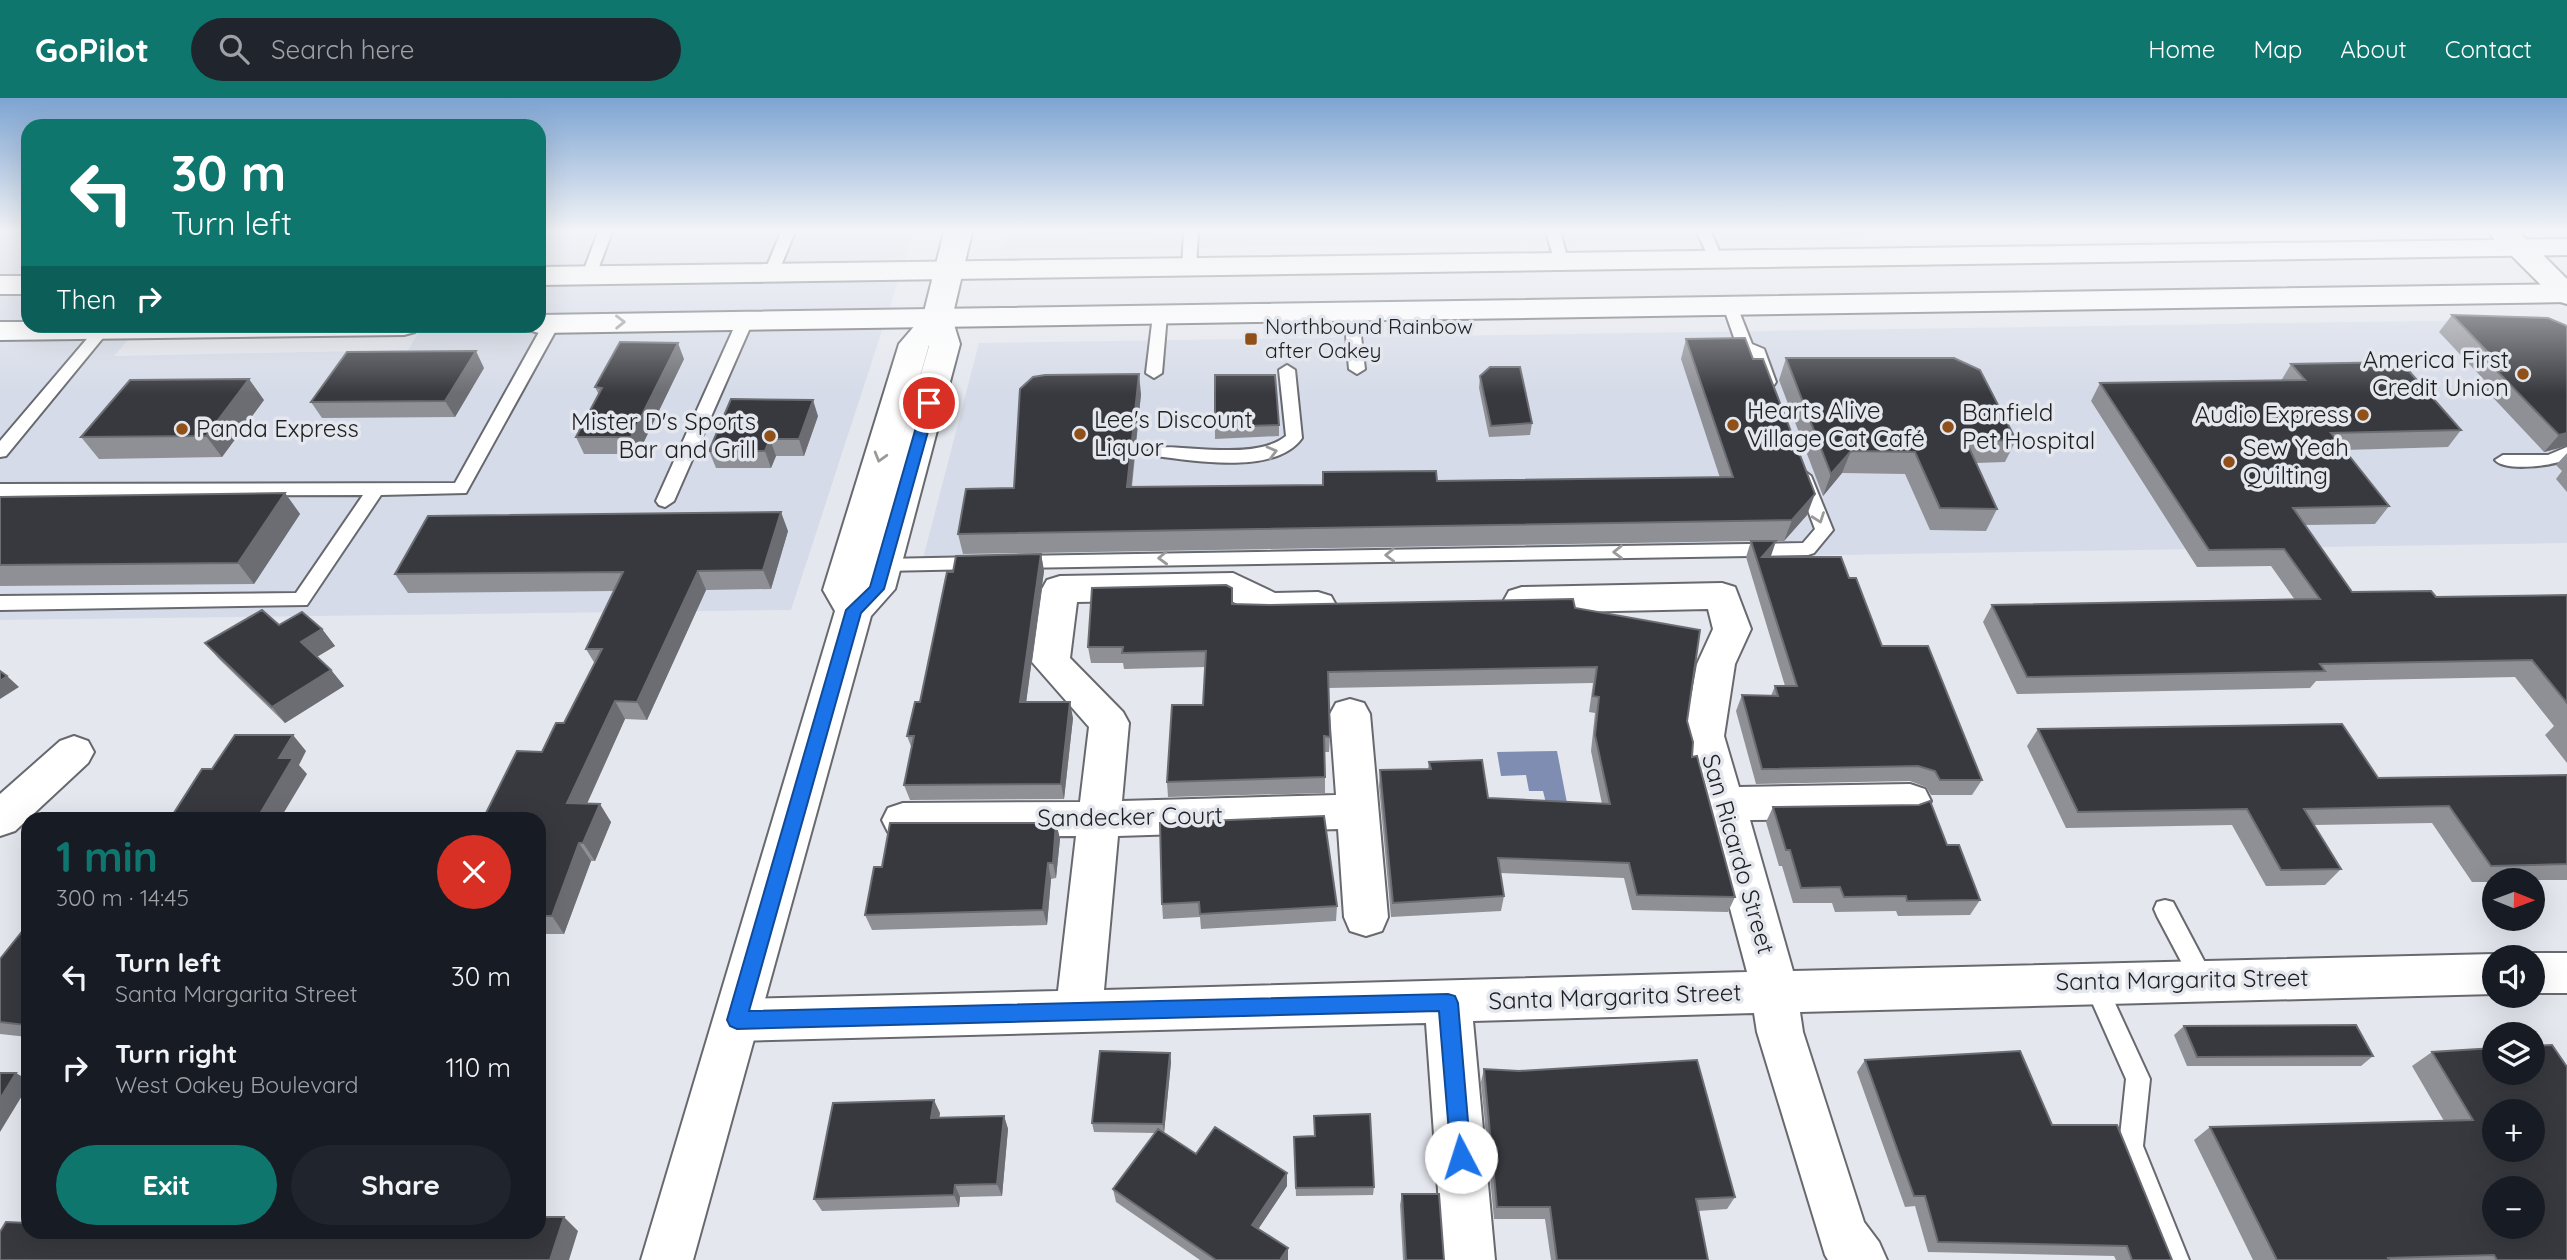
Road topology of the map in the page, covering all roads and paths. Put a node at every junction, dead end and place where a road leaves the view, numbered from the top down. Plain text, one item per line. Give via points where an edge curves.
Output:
1 (945, 286) edge
2 (1724, 286) edge
3 (1784, 286) edge
4 (2566, 294) edge
5 (1790, 305) junction
6 (1730, 306) junction
7 (1351, 312) junction
8 (1160, 315) junction
9 (937, 318) junction
10 (745, 321) junction
11 (546, 323) edge
12 (21, 330) edge
13 (0, 331) edge
14 (100, 333) edge
15 (540, 333) edge
16 (1357, 369) dead end
17 (1287, 370) dead end
18 (1154, 373) dead end
19 (1775, 401) edge
20 (1156, 451) dead end
21 (0, 452) edge
22 (2567, 452) edge
23 (1795, 453) edge
24 (2503, 460) dead end
25 (2559, 464) edge
26 (376, 489) junction
27 (0, 490) edge
28 (665, 501) dead end
29 (883, 565) junction
30 (1489, 601) edge
31 (0, 603) edge
32 (1351, 604) edge
33 (854, 610) junction
34 (1350, 714) dead end
35 (74, 752) dead end
36 (1910, 801) dead end
37 (1722, 804) junction
38 (1357, 811) junction
39 (0, 819) edge
40 (1099, 819) junction
41 (903, 820) edge
42 (2165, 909) dead end
43 (1366, 917) dead end
44 (2567, 972) edge
45 (2545, 973) edge
46 (2482, 974) edge
47 (2202, 979) junction
48 (2093, 982) junction
49 (1775, 991) junction
50 (1448, 1003) junction
51 (1079, 1012) junction
52 (737, 1020) junction
53 (667, 1260) edge
54 (1469, 1260) edge
55 (1861, 1260) edge
56 (2176, 1260) edge

1 - 9 main road
2 - 6 main road
3 - 5 main road
4 - 5 main road
5 - 6 main road
6 - 7 main road
6 - 19 lane via 1746,349 1756,349
7 - 8 main road
7 - 16 lane
8 - 9 main road
8 - 18 lane
9 - 10 main road
9 - 29 main road via 945,344
9 -> 33 main road via 914,345 841,590
11 -> 10 main road
10 - 28 lane
12 - 13 main road
14 - 21 lane
15 - 26 lane via 460,489
20 -> 17 lane via 1260,455 1287,447 1294,438
22 - 25 lane
23 -> 29 lane via 1824,530 1808,549
24 - 25 lane
26 - 27 lane
26 - 31 lane via 301,600
29 - 33 main road via 877,589
30 - 37 main road, San Ricardo Street via 1722,596 1732,629 1716,664 1704,736
32 - 40 main road via 1269,606 1233,586 1060,589 1051,662 1109,723
33 - 52 main road
34 - 38 main road
35 - 39 main road
36 - 37 main road
37 - 49 main road, San Ricardo Street
38 - 40 main road, Sandecker Court
38 - 43 main road
40 - 41 main road, Sandecker Court
40 - 51 main road
42 - 47 lane
44 - 45 main road
46 - 47 main road, Santa Margarita Street
47 - 48 main road, Santa Margarita Street
48 - 49 main road, Santa Margarita Street
48 - 56 lane via 2138,1079 2131,1146
49 - 50 main road, Santa Margarita Street
49 - 55 main road, San Ricardo Street via 1780,1032 1843,1237
50 - 51 main road, Santa Margarita Street
50 - 54 main road
51 - 52 main road, Santa Margarita Street
52 - 53 main road

